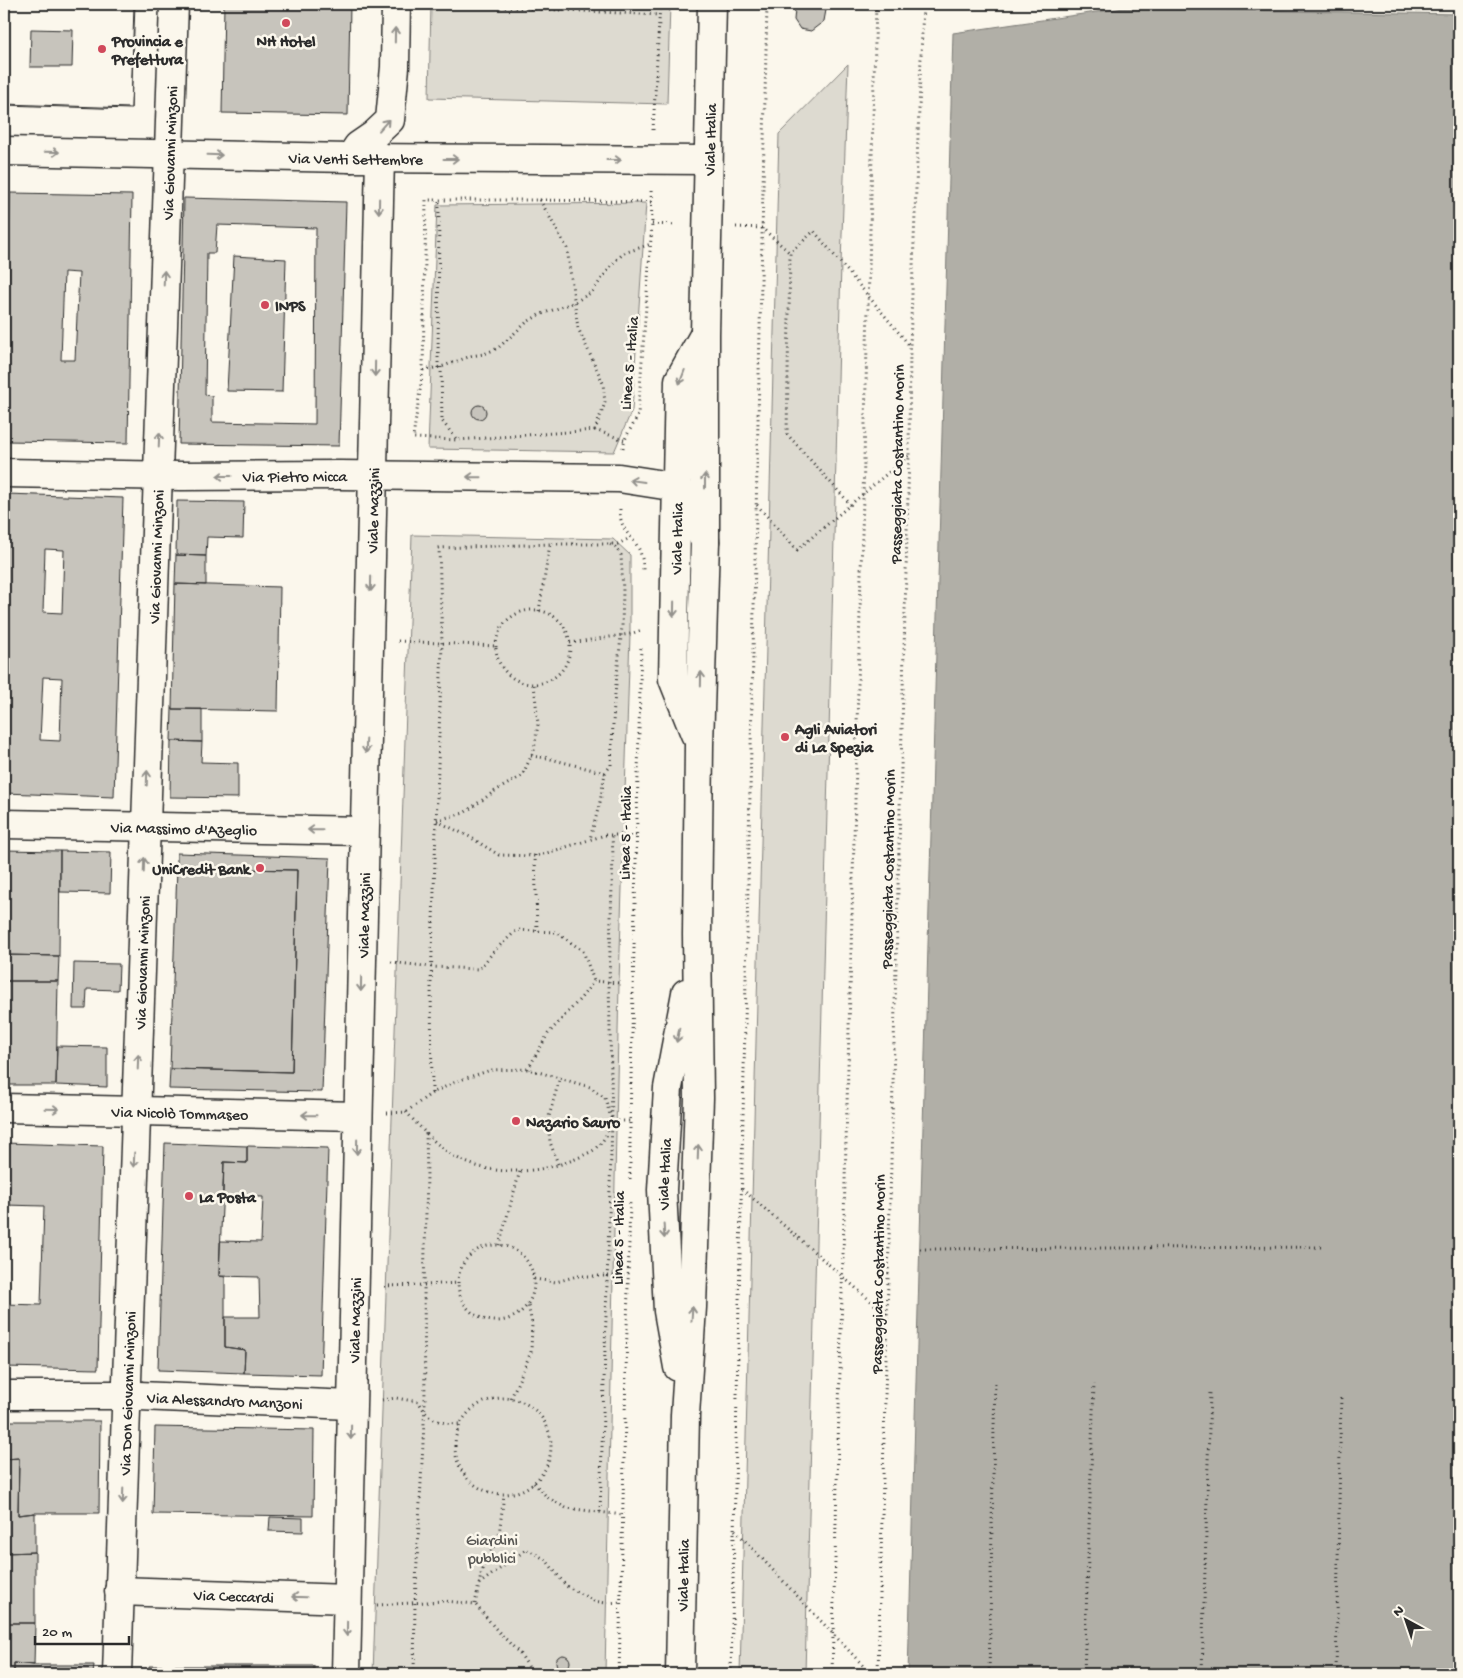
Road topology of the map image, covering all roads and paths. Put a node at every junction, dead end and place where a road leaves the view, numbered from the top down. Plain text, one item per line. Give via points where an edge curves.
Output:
1 (174, 4) edge
2 (396, 4) edge
3 (440, 4) edge
4 (560, 4) edge
5 (660, 4) edge
6 (712, 4) edge
7 (767, 4) edge
8 (876, 4) edge
9 (923, 4) edge
10 (557, 10) junction
11 (659, 15) junction
12 (4, 152) edge
13 (168, 154) junction
14 (350, 158) junction
15 (380, 158) junction
16 (651, 160) junction
17 (708, 160) junction
18 (540, 200) junction
19 (439, 201) junction
20 (652, 202) junction
21 (762, 228) junction
22 (650, 244) junction
23 (790, 253) junction
24 (868, 296) junction
25 (575, 302) junction
26 (704, 334) junction
27 (910, 346) junction
28 (440, 368) junction
29 (423, 370) junction
30 (595, 430) junction
31 (458, 440) junction
32 (624, 440) junction
33 (461, 446) dead end
34 (909, 454) junction
35 (4, 473) edge
36 (158, 476) junction
37 (373, 476) junction
38 (619, 478) junction
39 (677, 488) junction
40 (863, 494) junction
41 (756, 505) junction
42 (850, 505) junction
43 (630, 538) junction
44 (704, 541) junction
45 (550, 544) junction
46 (609, 544) junction
47 (643, 578) dead end
48 (539, 611) junction
49 (642, 622) dead end
50 (642, 630) junction
51 (621, 636) junction
52 (370, 640) junction
53 (442, 643) junction
54 (570, 643) junction
55 (496, 646) junction
56 (534, 684) junction
57 (700, 745) junction
58 (531, 756) junction
59 (605, 773) junction
60 (437, 821) junction
61 (4, 824) edge
62 (146, 826) junction
63 (364, 831) junction
64 (637, 835) junction
65 (612, 836) junction
66 (590, 839) junction
67 (534, 856) junction
68 (537, 932) junction
69 (361, 958) junction
70 (432, 967) junction
71 (594, 981) junction
72 (609, 982) junction
73 (619, 983) dead end
74 (528, 1069) junction
75 (560, 1077) junction
76 (432, 1093) junction
77 (4, 1108) edge
78 (136, 1111) junction
79 (406, 1112) junction
80 (358, 1116) junction
81 (612, 1121) junction
82 (630, 1121) junction
83 (426, 1133) junction
84 (558, 1164) junction
85 (520, 1171) junction
86 (630, 1180) dead end
87 (741, 1189) junction
88 (630, 1199) dead end
89 (499, 1245) junction
90 (1324, 1248) dead end
91 (920, 1249) dead end
92 (607, 1276) junction
93 (628, 1276) junction
94 (842, 1277) junction
95 (534, 1279) junction
96 (458, 1283) junction
97 (424, 1285) junction
98 (354, 1286) junction
99 (528, 1304) junction
100 (888, 1317) junction
101 (996, 1380) dead end
102 (1094, 1384) dead end
103 (1210, 1392) dead end
104 (1341, 1394) dead end
105 (9, 1395) dead end
106 (126, 1395) junction
107 (510, 1398) junction
108 (351, 1406) junction
109 (425, 1413) junction
110 (460, 1424) junction
111 (534, 1483) junction
112 (504, 1494) junction
113 (600, 1512) junction
114 (623, 1515) junction
115 (734, 1530) junction
116 (479, 1584) junction
117 (119, 1591) junction
118 (415, 1602) junction
119 (620, 1602) junction
120 (347, 1603) junction
121 (475, 1604) junction
122 (833, 1634) junction
123 (116, 1674) edge
124 (346, 1674) edge
125 (414, 1674) edge
126 (533, 1674) edge
127 (619, 1674) edge
128 (680, 1674) edge
129 (731, 1674) edge
130 (832, 1674) edge
131 (871, 1674) edge
132 (878, 1674) edge
133 (988, 1674) edge
134 (1084, 1674) edge
135 (1202, 1674) edge
136 (1336, 1674) edge

1 - 13 street, Via Giovanni Minzoni
14 -> 2 street via 358,146 390,120
3 - 10 path
4 - 10 path
5 - 11 path, Linea 5 - Italia
6 - 17 street, Viale Italia
7 - 21 path
8 - 24 path, Passeggiata Costantino Morin
9 - 27 path, Passeggiata Costantino Morin
10 - 11 path
11 - 16 path, Linea 5 - Italia
12 -> 13 street, Via Venti Settembre
13 -> 14 street, Via Venti Settembre
36 -> 13 street, Via Giovanni Minzoni
14 - 15 street, Via Venti Settembre
15 -> 16 street, Via Venti Settembre
15 -> 37 street, Viale Mazzini
16 - 17 street, Via Venti Settembre
16 - 20 path, Linea 5 - Italia
17 - 26 street, Viale Italia
18 - 19 path
18 - 20 path
18 - 25 path via 567,248
19 - 28 path
19 - 29 path via 426,200
20 - 22 path, Linea 5 - Italia
21 - 23 path
21 - 41 path
22 - 25 path via 624,253 592,292
22 - 32 path, Linea 5 - Italia via 638,415
23 - 24 path via 814,231
23 - 42 path via 787,434
24 - 27 path
24 - 40 path, Passeggiata Costantino Morin
25 - 28 path via 539,315 498,348
25 - 30 path via 578,328 603,384 606,403
26 -> 39 street, Viale Italia via 679,380
44 -> 26 street, Viale Italia
27 - 34 path, Passeggiata Costantino Morin
28 - 29 path
28 - 31 path via 442,421
29 - 31 path via 413,438
30 - 31 path
30 - 32 path
31 - 33 path
32 - 38 path, Linea 5 - Italia
34 - 40 path
34 - 100 path, Passeggiata Costantino Morin
35 - 36 street, Via Pietro Micca
37 -> 36 street, Via Pietro Micca
62 -> 36 street, Via Giovanni Minzoni
38 -> 37 street, Via Pietro Micca
37 -> 52 street, Viale Mazzini
39 -> 38 street, Via Pietro Micca
38 - 43 path, Linea 5 - Italia via 620,515
39 - 44 street
39 -> 57 street, Viale Italia via 673,679
40 - 42 path
40 - 94 path, Passeggiata Costantino Morin
41 - 42 path via 797,550
41 - 87 path
43 - 46 path
43 - 47 path, Linea 5 - Italia via 641,554
57 -> 44 street, Viale Italia
45 - 46 path
45 - 48 path
45 - 53 path via 439,548
46 - 51 path via 621,555
48 - 54 path via 560,622
48 - 55 path via 527,611 506,622
49 - 50 path, Linea 5 - Italia
50 - 51 path
50 - 64 path, Linea 5 - Italia
51 - 54 path
51 - 59 path via 611,765
52 - 53 path
52 -> 63 street, Viale Mazzini
53 - 55 path
53 - 60 path
54 - 56 path via 567,661 557,676
55 - 56 path via 502,667 511,677 522,683
56 - 58 path via 538,724
57 - 128 street, Viale Italia via 699,1098 686,1415
58 - 59 path
58 - 60 path via 522,776 464,813
59 - 66 path
60 - 67 path via 499,855
60 - 70 path
61 - 62 street, Via Massimo d'Azeglio
63 -> 62 street, Via Massimo d'Azeglio
78 -> 62 street, Via Giovanni Minzoni
63 - 69 street, Viale Mazzini
64 - 65 path
64 - 82 path, Linea 5 - Italia
65 - 66 path
65 - 72 path
66 - 67 path
67 - 68 path
68 - 70 path via 518,930 479,969
68 - 71 path via 556,932 583,951
69 - 70 path
69 -> 80 street, Viale Mazzini
70 - 76 path
71 - 72 path
71 - 74 path via 548,1034
72 - 73 path
72 - 81 path
74 - 75 path
74 - 76 path via 490,1070
75 - 81 path via 590,1087 605,1098
75 - 84 path via 548,1120 550,1142
76 - 79 path
77 -> 78 street, Via Nicolò Tommaseo
80 -> 78 street, Via Nicolò Tommaseo
78 -> 106 street, Via Don Giovanni Minzoni
79 - 80 path
79 - 83 path
80 -> 98 street, Viale Mazzini
81 - 82 path
81 - 84 path via 596,1148 575,1160
81 - 92 path
82 - 86 path, Linea 5 - Italia
83 - 85 path via 448,1153 466,1163 487,1169
83 - 97 path
84 - 85 path
85 - 89 path
87 - 94 path
87 - 115 path
88 - 93 path, Linea 5 - Italia
89 - 95 path via 512,1248 523,1256
89 - 96 path via 486,1246 470,1256 460,1271
90 - 91 path
92 - 93 path
92 - 95 path via 577,1276 556,1282
92 - 113 path
93 - 114 path, Linea 5 - Italia
94 - 100 path
94 - 122 path, Passeggiata Costantino Morin
95 - 99 path via 534,1292
96 - 97 path
96 - 99 path via 465,1305 484,1319 507,1319 519,1314
97 - 98 path
97 - 109 path
98 - 108 street, Viale Mazzini
99 - 107 path via 532,1324 531,1352
100 - 132 path, Passeggiata Costantino Morin
101 - 133 path
102 - 134 path
103 - 135 path
104 - 136 path
105 - 106 street, Via Alessandro Manzoni
106 - 108 street, Via Alessandro Manzoni
106 -> 117 street, Via Don Giovanni Minzoni
107 - 110 path via 482,1403
107 - 111 path via 537,1412 551,1438 545,1470
108 - 109 path via 396,1398 419,1402
108 -> 120 street, Viale Mazzini
109 - 110 path via 445,1424
109 - 118 path
110 - 112 path via 455,1439 456,1456 462,1471 473,1484
111 - 112 path via 520,1491
111 - 113 path via 547,1497 566,1508
112 - 116 path via 499,1535 482,1570
113 - 114 path
114 - 119 path, Linea 5 - Italia
115 - 122 path
115 - 129 path
116 - 119 path via 527,1549 546,1560 566,1586 594,1601
116 - 121 path
120 -> 117 street, Via Ceccardi
117 - 123 street, Via Don Giovanni Minzoni
118 - 120 path
118 - 121 path
118 - 125 path
119 - 127 path, Linea 5 - Italia
120 -> 124 street, Viale Mazzini
121 - 126 path via 521,1654
122 - 130 path, Passeggiata Costantino Morin
122 - 131 path

